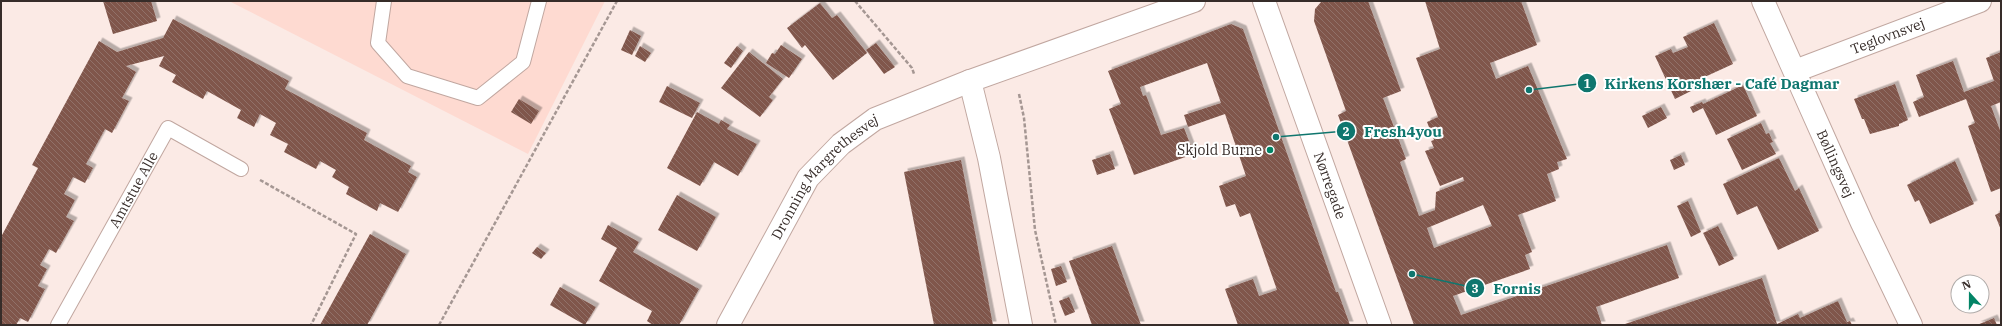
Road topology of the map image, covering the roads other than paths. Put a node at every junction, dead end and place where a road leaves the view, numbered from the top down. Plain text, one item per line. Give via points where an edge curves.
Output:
1 (384, 1) edge
2 (539, 1) edge
3 (1194, 1) edge
4 (1264, 1) edge
5 (1763, 1) edge
6 (1980, 1) edge
7 (1795, 70) junction
8 (970, 81) junction
9 (241, 169) road end
10 (58, 325) edge
11 (728, 325) edge
12 (1021, 325) edge
13 (1380, 325) edge
14 (1911, 325) edge

1 - 2 lane via 378,43 407,76 478,98 523,62
3 - 8 street, Dronning Margrethesvej
4 - 13 street, Nørregade
5 - 7 street, Bøllingsvej
6 - 7 street, Teglovnsvej
7 - 14 street, Bøllingsvej via 1862,223
8 - 11 street, Dronning Margrethesvej via 875,119 841,144 808,178
8 - 12 street via 989,158
9 - 10 lane, Amtstue Alle via 168,128

